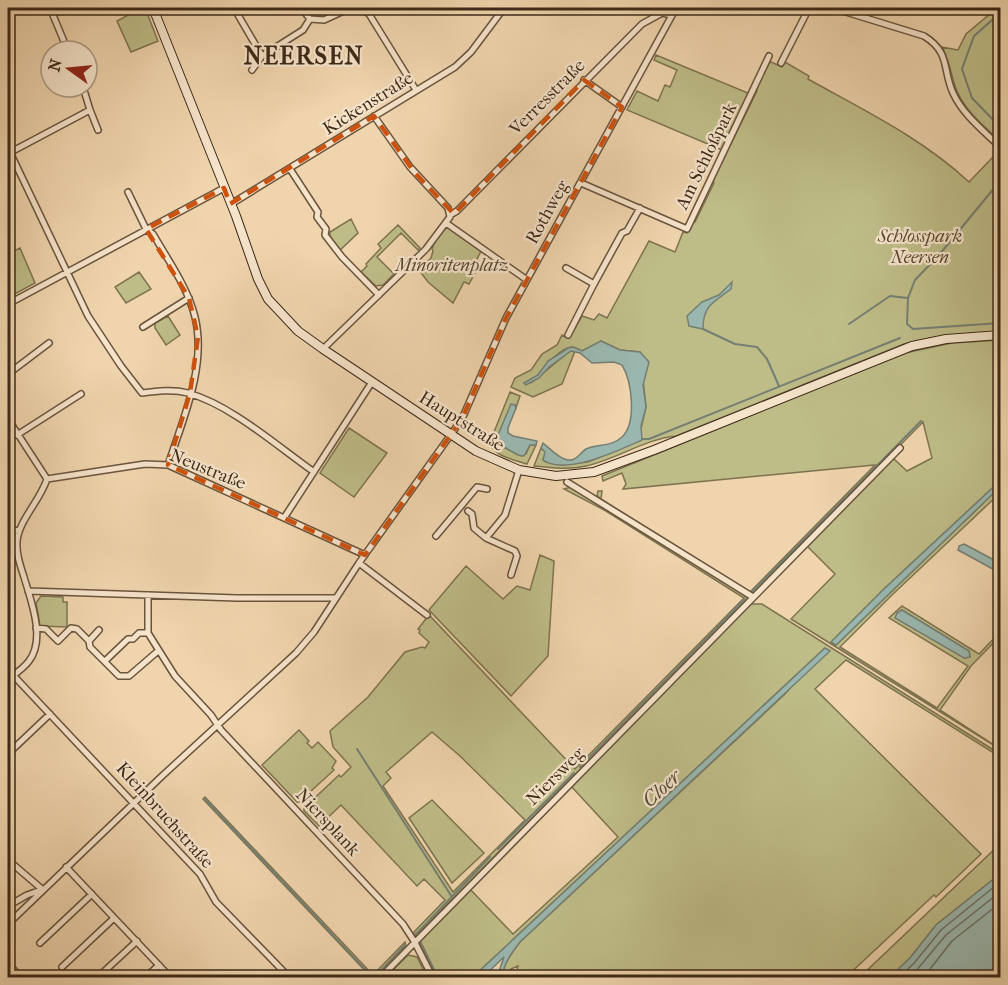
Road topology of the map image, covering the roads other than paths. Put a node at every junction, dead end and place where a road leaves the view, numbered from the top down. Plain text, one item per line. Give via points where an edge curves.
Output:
1 (50, 8) edge
2 (153, 8) edge
3 (234, 8) edge
4 (301, 8) edge
5 (350, 8) edge
6 (360, 8) edge
7 (504, 8) edge
8 (676, 8) edge
9 (809, 8) edge
10 (832, 8) edge
11 (672, 15) junction
12 (310, 19) junction
13 (63, 39) edge
14 (262, 56) junction
15 (769, 56) dead end
16 (781, 63) dead end
17 (252, 70) dead end
18 (584, 80) junction
19 (416, 90) junction
20 (87, 99) edge
21 (622, 107) junction
22 (90, 110) junction
23 (374, 116) junction
24 (98, 129) dead end
25 (1000, 147) edge
26 (8, 150) edge
27 (290, 169) junction
28 (580, 183) junction
29 (224, 188) junction
30 (128, 192) dead end
31 (230, 204) junction
32 (640, 208) junction
33 (448, 219) junction
34 (146, 229) junction
35 (566, 268) dead end
36 (65, 272) junction
37 (527, 280) junction
38 (594, 284) junction
39 (379, 295) junction
40 (189, 298) junction
41 (8, 304) edge
42 (143, 327) dead end
43 (568, 335) dead end
44 (1000, 335) edge
45 (49, 343) dead end
46 (323, 349) junction
47 (8, 374) edge
48 (372, 382) junction
49 (190, 393) junction
50 (81, 394) dead end
51 (8, 419) edge
52 (452, 434) junction
53 (17, 435) junction
54 (900, 448) dead end
55 (168, 465) junction
56 (519, 470) junction
57 (314, 472) junction
58 (47, 479) junction
59 (567, 482) dead end
60 (487, 489) dead end
61 (468, 511) dead end
62 (284, 518) junction
63 (8, 529) edge
64 (19, 531) junction
65 (436, 536) dead end
66 (486, 538) junction
67 (365, 555) junction
68 (359, 563) junction
69 (511, 575) dead end
70 (28, 591) junction
71 (148, 595) junction
72 (753, 597) junction
73 (336, 598) junction
74 (427, 615) dead end
75 (36, 628) junction
76 (99, 630) dead end
77 (148, 633) junction
78 (89, 640) junction
79 (158, 651) junction
80 (105, 661) junction
81 (10, 677) edge
82 (50, 714) junction
83 (218, 725) junction
84 (8, 769) edge
85 (134, 803) junction
86 (8, 860) edge
87 (66, 867) junction
88 (43, 890) junction
89 (92, 894) junction
90 (8, 906) edge
91 (114, 918) junction
92 (8, 924) edge
93 (137, 941) junction
94 (414, 941) junction
95 (40, 943) dead end
96 (8, 963) edge
97 (159, 964) junction
98 (62, 967) dead end
99 (21, 978) edge
100 (97, 978) edge
101 (145, 978) edge
102 (171, 978) edge
103 (290, 978) edge
104 (380, 978) edge
105 (433, 978) edge

1 - 13 street
2 - 29 street, Hauptstraße
3 - 14 street
4 - 12 street
5 - 12 street via 324,20
6 - 19 street via 369,14
7 - 19 street, Kickenstraße via 461,62
8 - 11 street, Rothweg
9 - 16 street
10 - 25 street via 924,36 936,44 942,52 953,93 966,113
11 - 18 street, Verresstraße via 662,12 642,24
11 - 21 street, Rothweg
12 - 14 street via 303,30
14 - 17 street
15 - 32 street, Am Schloßpark via 687,229
18 - 21 street
18 - 33 street, Verresstraße
19 - 23 street, Kickenstraße
20 - 22 street
21 - 28 street, Rothweg
22 - 24 street
22 - 26 street
23 - 27 street, Kickenstraße
23 - 33 street via 405,161 447,207
26 - 36 street
27 - 31 street, Kickenstraße
27 - 39 street via 318,212 325,235
28 - 32 street, Am Schloßpark
28 - 37 street, Rothweg
29 - 31 street, Hauptstraße
29 - 34 street
30 - 34 street
31 - 46 street, Hauptstraße via 268,299 298,331
32 - 38 street
33 - 37 street
33 - 39 street via 426,249
34 - 36 street
34 - 40 street via 153,234
35 - 38 street
36 - 41 street
36 - 49 street via 88,316 142,393
37 - 52 street, Rothweg
38 - 43 street
39 - 46 street
40 - 42 street
40 - 49 street via 198,337
44 - 56 street, Hauptstraße via 912,346 594,472 556,476
45 - 47 street
46 - 48 street, Hauptstraße
48 - 52 street, Hauptstraße
48 - 57 street
49 - 55 street
49 - 57 street via 230,411
50 - 53 street
51 - 53 street
52 - 56 street, Hauptstraße
52 - 67 street, Rothweg
53 - 58 street
54 - 72 street, Niersweg
55 - 58 street, Neustraße via 145,464
55 - 62 street, Neustraße
56 - 66 street via 505,514
57 - 62 street
58 - 64 street
59 - 72 street
60 - 65 street via 477,488
61 - 66 street via 474,528
62 - 67 street, Neustraße
63 - 64 street
64 - 70 street via 17,555
66 - 69 street via 516,551
67 - 68 street, Rothweg
68 - 73 street, Rothweg
68 - 74 street
70 - 71 street
70 - 75 street
71 - 73 street
71 - 77 street
72 - 94 street, Niersweg
73 - 83 street, Rothweg via 300,648
75 - 78 street via 46,629 58,641 71,628 77,629
75 - 81 street via 32,656
76 - 78 street
77 - 79 street, Niersplank
77 - 80 street via 128,639
78 - 80 street via 90,647
79 - 80 street via 129,676 119,676
79 - 83 street, Niersplank
81 - 82 street, Kleinbruchstraße
82 - 84 street via 12,750
82 - 85 street, Kleinbruchstraße
83 - 85 street, Rothweg
83 - 94 street, Niersplank
85 - 87 street, Rothweg
85 - 103 street, Kleinbruchstraße via 200,874 216,902
86 - 88 street
87 - 88 street, Rothweg
87 - 89 street
88 - 90 street
88 - 92 street, Rothweg
89 - 91 street
89 - 95 street
91 - 93 street
91 - 98 street
93 - 97 street
93 - 100 street
94 - 104 street, Niersweg
94 - 105 street, Niersplank
96 - 99 street
97 - 101 street
97 - 102 street

